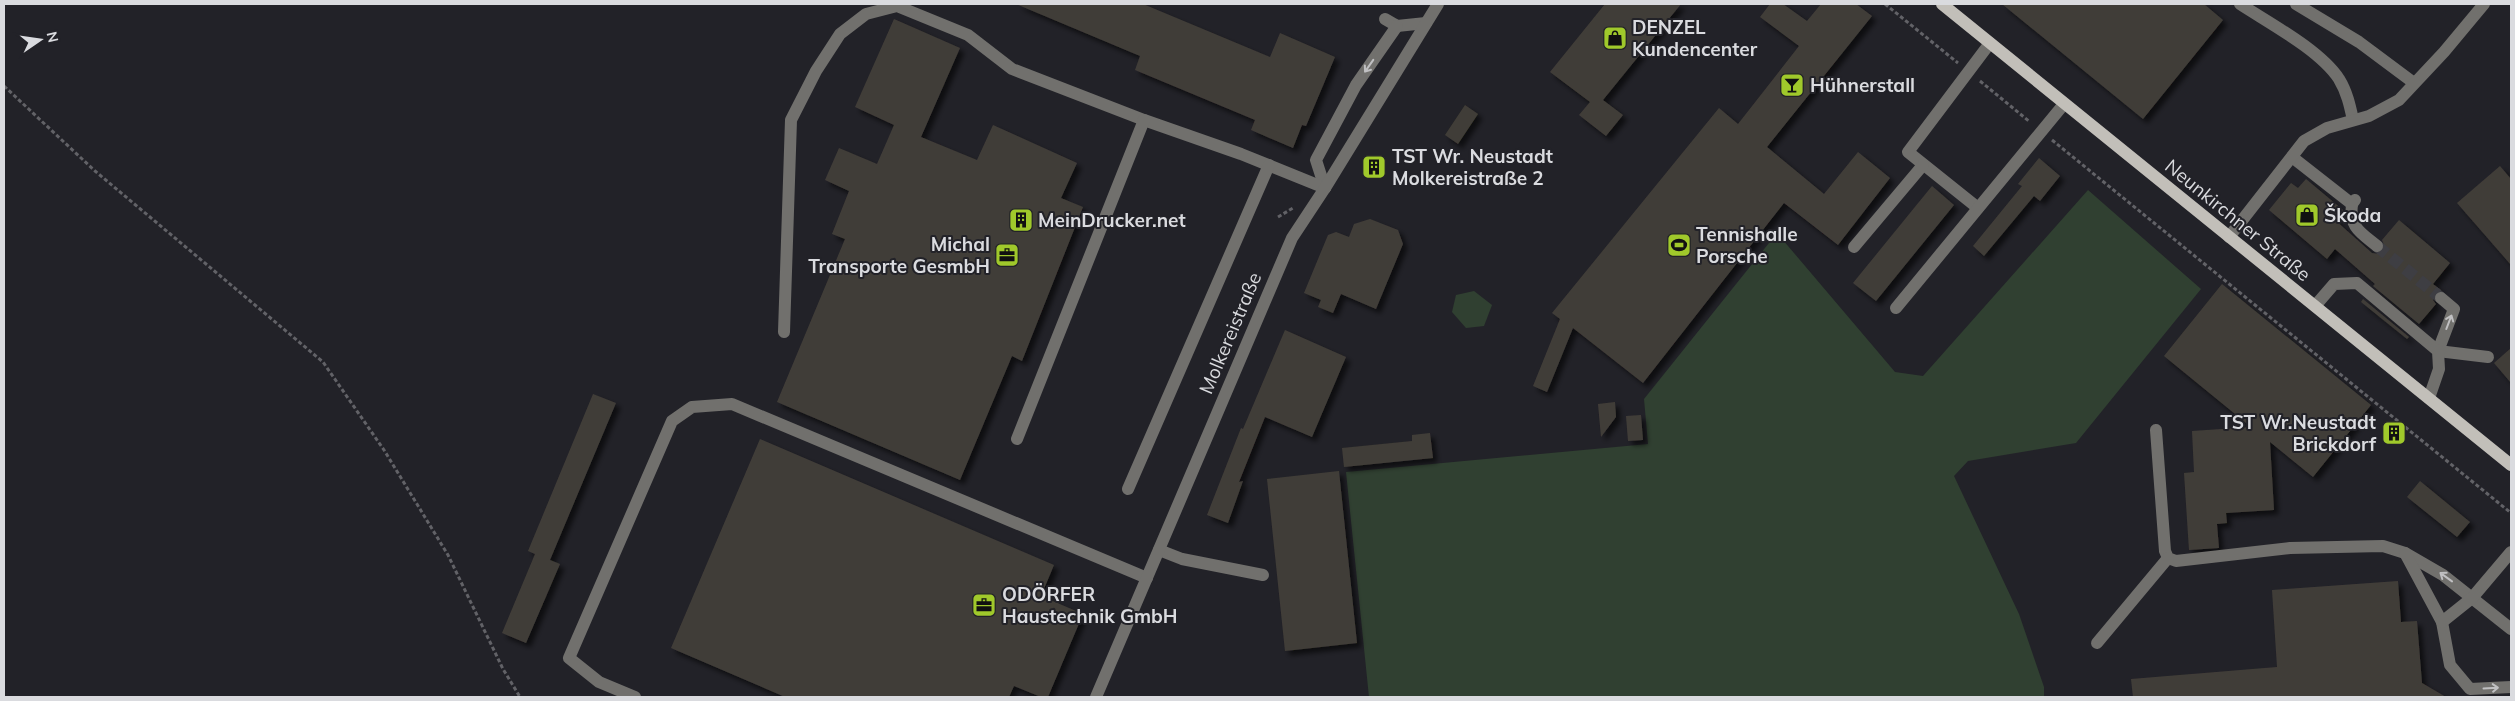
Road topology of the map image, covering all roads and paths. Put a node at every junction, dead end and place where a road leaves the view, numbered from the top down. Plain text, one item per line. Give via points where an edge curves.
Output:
1 (1438, 4) edge
2 (1885, 4) edge
3 (1942, 4) edge
4 (2240, 4) edge
5 (2296, 4) edge
6 (2484, 4) edge
7 (1385, 19) dead end
8 (1426, 24) junction
9 (1397, 26) junction
10 (1990, 43) junction
11 (1968, 70) junction
12 (2414, 84) junction
13 (4, 86) edge
14 (2064, 104) junction
15 (1144, 120) junction
16 (2353, 120) junction
17 (2042, 132) junction
18 (2292, 156) junction
19 (1269, 165) junction
20 (1923, 165) junction
21 (1325, 188) junction
22 (1978, 208) junction
23 (2229, 237) junction
24 (2377, 246) tunnel mouth
25 (1854, 247) dead end
26 (2441, 298) tunnel mouth
27 (2315, 306) junction
28 (1896, 308) dead end
29 (784, 332) dead end
30 (2438, 351) junction
31 (2488, 357) dead end
32 (2429, 398) junction
33 (2156, 430) dead end
34 (1017, 439) dead end
35 (2511, 465) edge
36 (1128, 489) dead end
37 (2511, 513) edge
38 (1160, 550) junction
39 (2511, 552) edge
40 (2405, 553) junction
41 (2168, 558) junction
42 (1262, 575) dead end
43 (1147, 578) junction
44 (2472, 598) junction
45 (2442, 622) junction
46 (2511, 629) edge
47 (2097, 643) dead end
48 (2511, 687) edge
49 (520, 697) edge
50 (635, 697) edge
51 (1096, 697) edge

1 - 8 street, Molkereistraße
2 - 11 path
3 - 10 main road, Neunkirchner Straße
4 - 16 street via 2307,48 2333,72 2343,85
5 - 12 street via 2360,42
6 - 12 street
7 - 9 street
8 - 9 street
8 - 21 street, Molkereistraße
9 -> 21 street via 1356,85 1316,160
10 - 11 street
10 - 14 main road, Neunkirchner Straße
11 - 17 path
11 - 20 street via 1908,152
12 - 16 street via 2399,100 2369,116
13 - 49 path via 95,172 322,362 384,450 448,555
14 - 17 street
14 - 23 main road, Neunkirchner Straße
15 - 19 street
15 - 29 street via 1012,69 968,35 897,6 866,14 840,34 816,71 791,120
15 - 34 street
16 - 18 street via 2304,141
17 - 22 street
17 - 37 path
18 - 23 street
18 - 24 street via 2353,202 2350,219 2358,231
19 - 21 street
19 - 36 street
20 - 22 street
20 - 25 street
21 - 38 street, Molkereistraße via 1292,238
22 - 28 street
23 - 27 main road, Neunkirchner Straße
30 -> 26 street via 2454,310
27 - 30 street via 2334,284 2357,283
27 - 32 main road, Neunkirchner Straße
30 - 31 street
30 - 32 street via 2439,369
32 - 35 main road, Neunkirchner Straße
33 - 41 street
38 - 42 street via 1182,559
38 - 43 street, Molkereistraße
39 - 44 street
40 - 41 street via 2376,546 2290,548 2176,560
44 -> 40 street via 2443,575
40 - 45 street
41 - 47 street
43 - 50 street via 732,404 692,407 672,421 569,658 599,682
43 - 51 street, Molkereistraße
44 - 45 street
44 - 46 street
45 -> 48 street via 2450,665 2470,689

